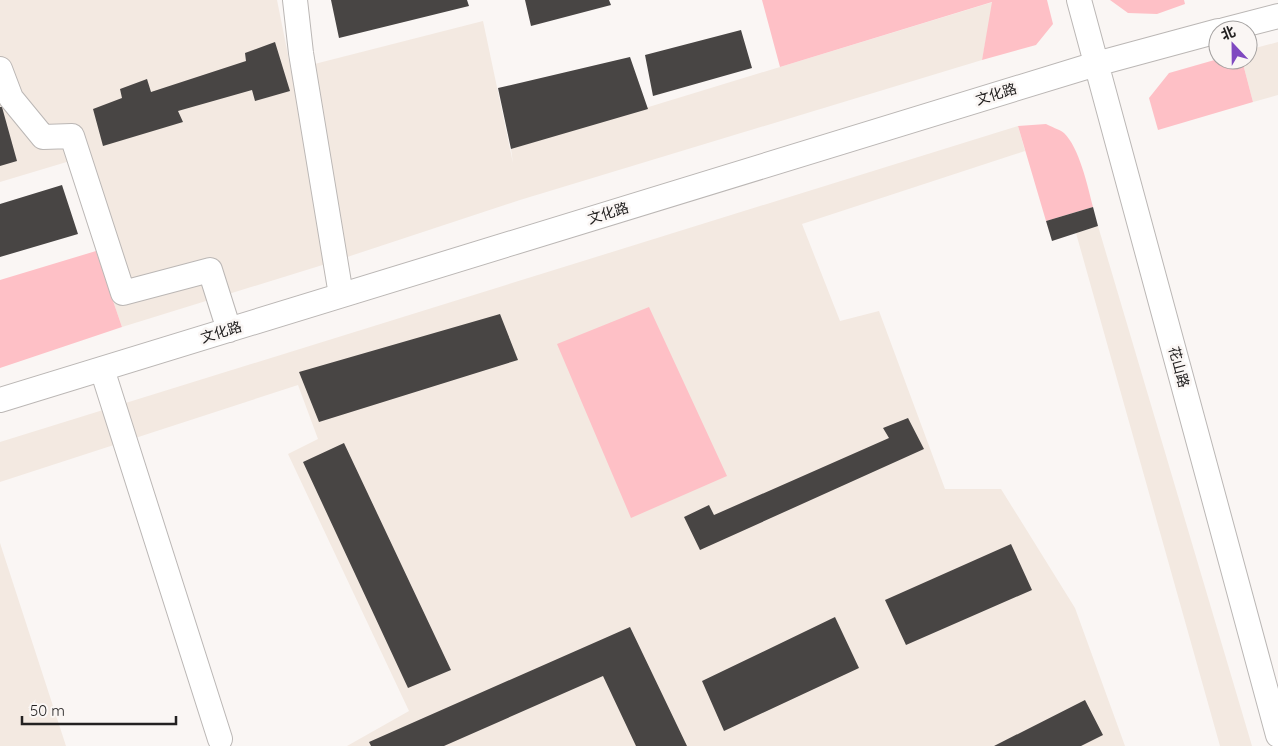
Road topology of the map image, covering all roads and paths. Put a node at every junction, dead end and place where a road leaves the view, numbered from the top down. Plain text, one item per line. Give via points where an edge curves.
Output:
1 (295, 0) edge
2 (1079, 0) edge
3 (1278, 16) edge
4 (1258, 21) edge
5 (1208, 35) edge
6 (1096, 64) junction
7 (0, 69) edge
8 (341, 295) junction
9 (230, 330) junction
10 (102, 369) junction
11 (0, 400) edge
12 (1278, 735) edge
13 (220, 739) dead end

1 - 8 street via 300,53
2 - 6 street, 花山路
3 - 4 street
5 - 6 street, 文化路
6 - 8 street, 文化路
6 - 12 street, 花山路
7 - 9 street via 11,98 43,137 72,136 123,293 210,270
8 - 9 street, 文化路
9 - 10 street, 文化路
10 - 11 street, 文化路
10 - 13 street

